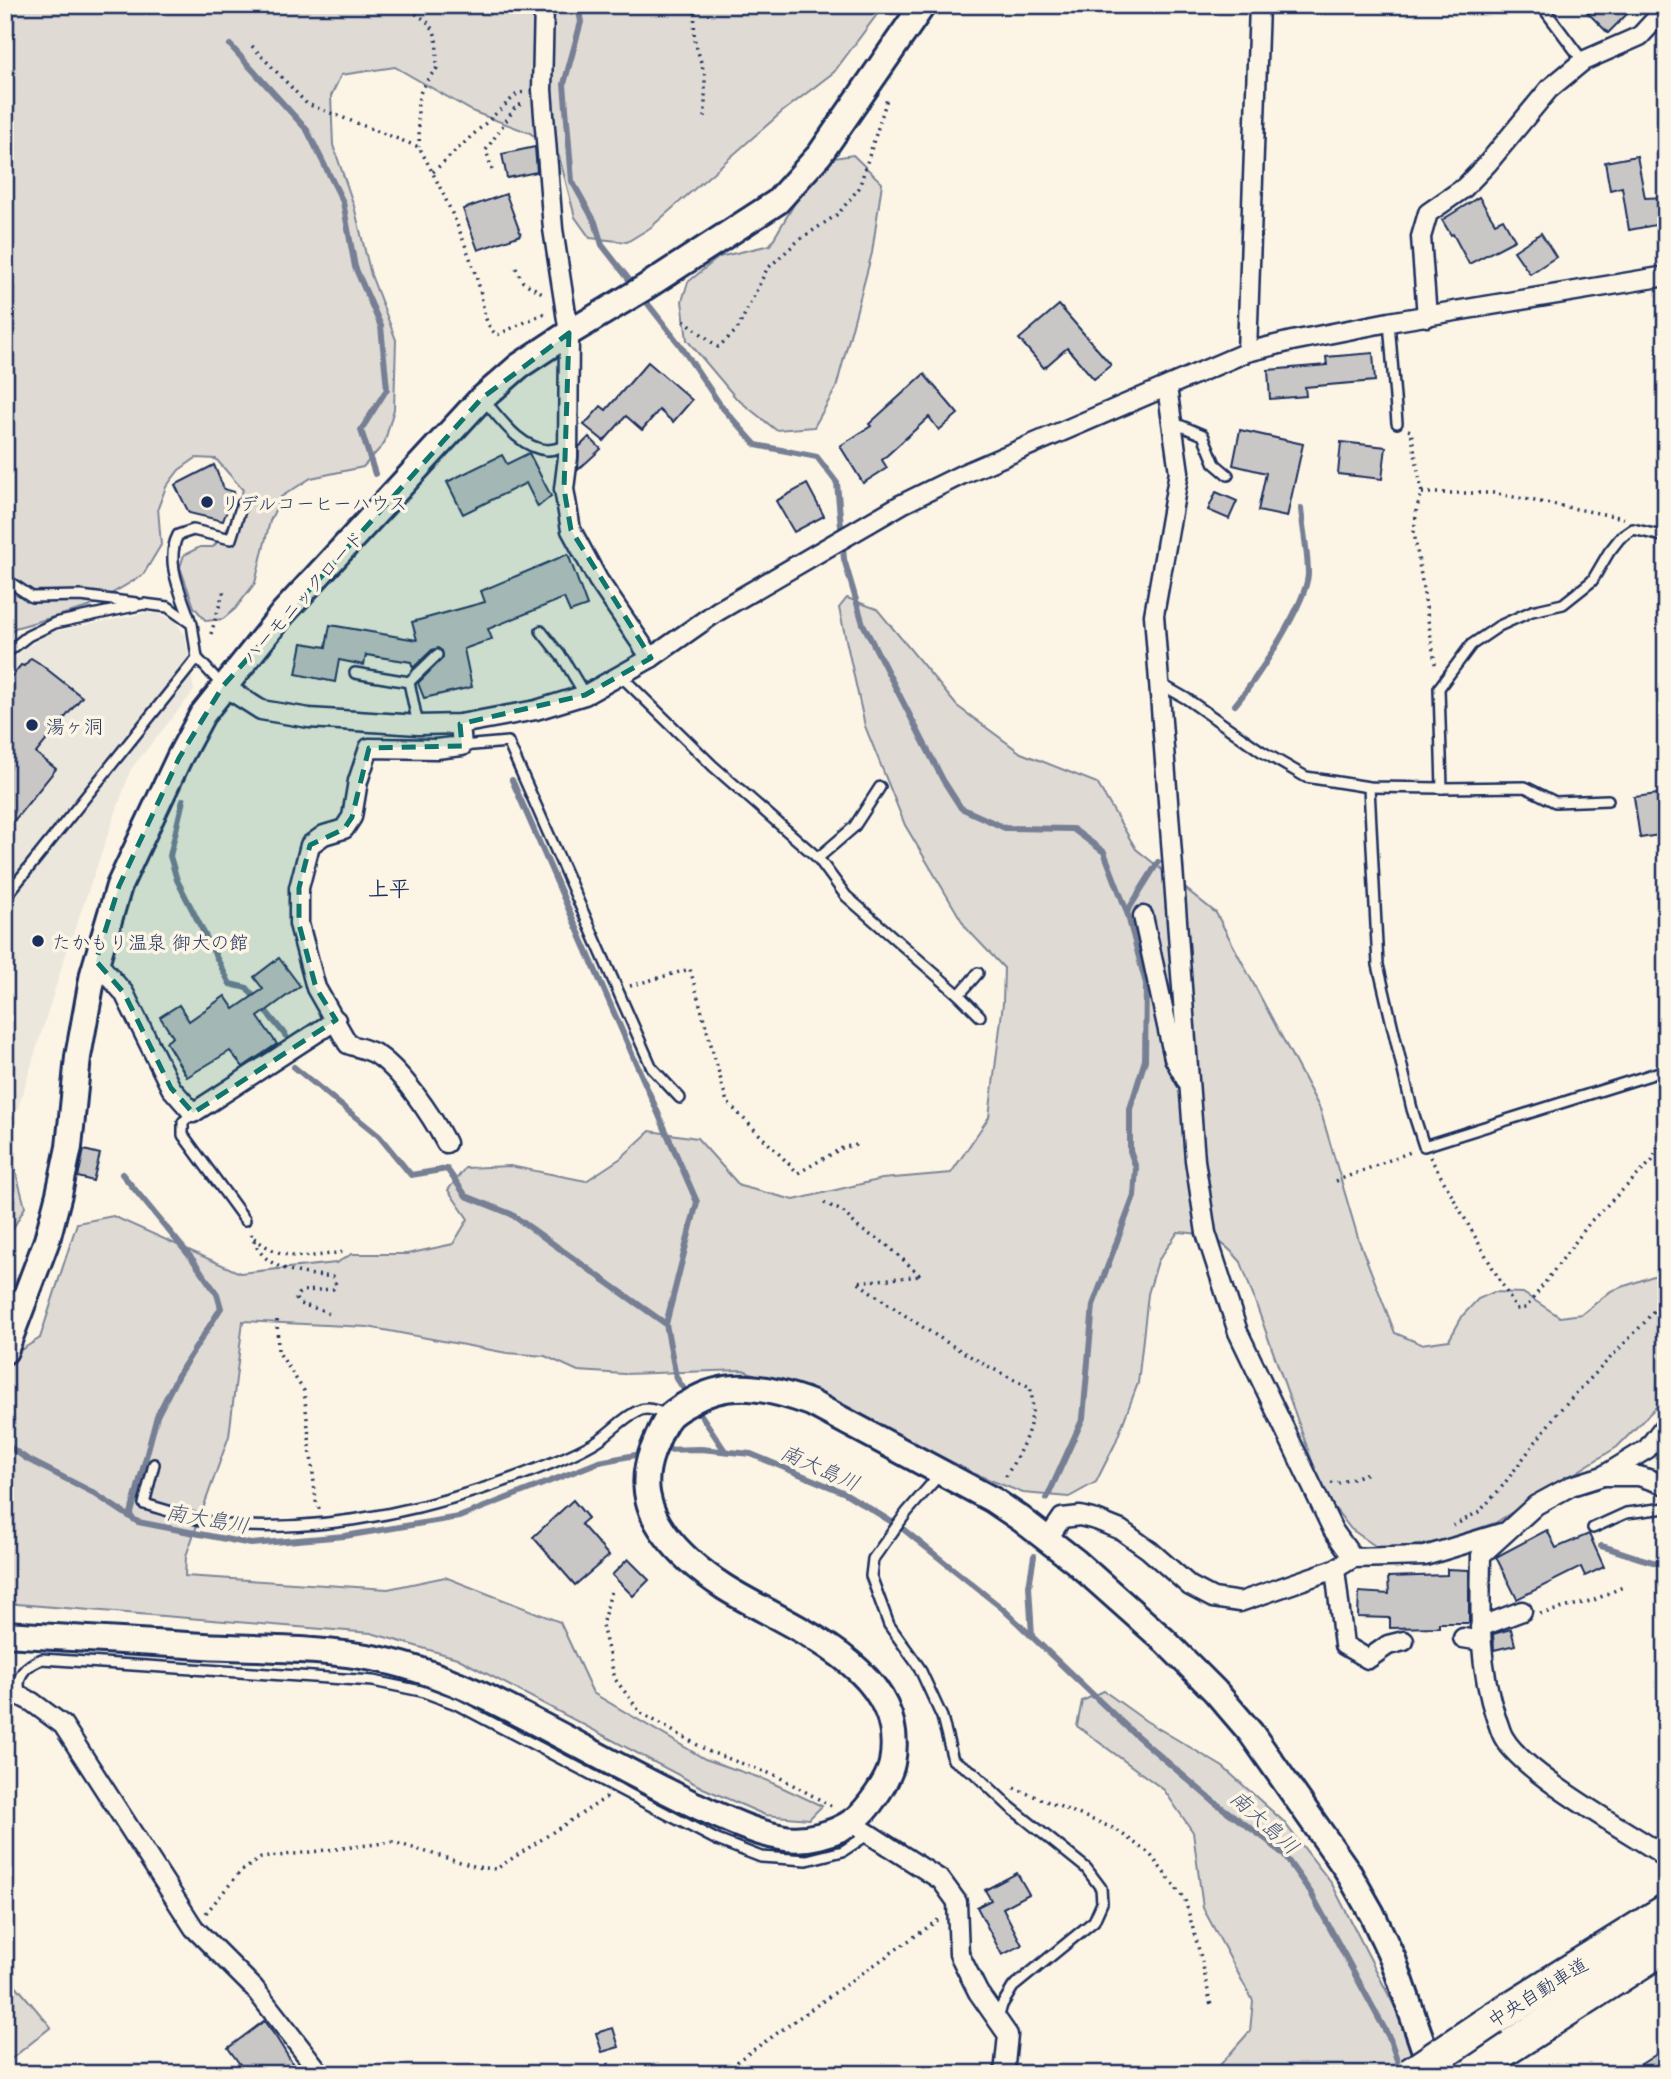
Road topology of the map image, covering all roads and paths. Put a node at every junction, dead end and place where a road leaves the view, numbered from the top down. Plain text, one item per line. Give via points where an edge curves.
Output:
1 (544, 5) edge
2 (695, 5) edge
3 (923, 5) edge
4 (1259, 5) edge
5 (1541, 5) edge
6 (403, 7) edge
7 (1666, 8) edge
8 (252, 46) dead end
9 (1583, 61) junction
10 (871, 79) junction
11 (542, 90) junction
12 (705, 117) dead end
13 (419, 147) junction
14 (492, 170) dead end
15 (433, 172) junction
16 (516, 268) dead end
17 (1666, 276) edge
18 (565, 304) junction
19 (1427, 317) junction
20 (684, 320) dead end
21 (1389, 322) junction
22 (569, 332) junction
23 (1247, 352) junction
24 (1167, 387) junction
25 (482, 398) junction
26 (1172, 422) junction
27 (1397, 423) joint
28 (568, 446) junction
29 (1228, 475) dead end
30 (1422, 493) junction
31 (242, 504) dead end
32 (1633, 529) junction
33 (1666, 537) edge
34 (5, 579) edge
35 (223, 590) dead end
36 (145, 604) junction
37 (192, 624) junction
38 (541, 631) dead end
39 (211, 634) dead end
40 (5, 654) edge
41 (437, 655) dead end
42 (197, 658) junction
43 (651, 658) junction
44 (355, 673) dead end
45 (621, 676) junction
46 (409, 682) junction
47 (1159, 683) junction
48 (223, 687) junction
49 (1439, 688) junction
50 (585, 695) junction
51 (460, 724) junction
52 (418, 725) junction
53 (462, 746) junction
54 (880, 787) dead end
55 (1369, 787) junction
56 (1441, 788) junction
57 (1608, 800) dead end
58 (818, 859) junction
59 (6, 894) edge
60 (1143, 915) dead end
61 (96, 961) junction
62 (978, 973) dead end
63 (617, 989) junction
64 (959, 995) junction
65 (979, 1016) dead end
66 (336, 1020) junction
67 (1666, 1070) edge
68 (1190, 1087) junction
69 (1666, 1094) edge
70 (680, 1098) dead end
71 (192, 1113) junction
72 (446, 1143) dead end
73 (857, 1145) dead end
74 (1424, 1146) junction
75 (1336, 1181) dead end
76 (824, 1203) dead end
77 (245, 1220) joint
78 (253, 1236) junction
79 (345, 1252) dead end
80 (1666, 1294) edge
81 (332, 1317) dead end
82 (277, 1320) dead end
83 (5, 1351) edge
84 (677, 1413) junction
85 (1666, 1424) edge
86 (155, 1464) dead end
87 (941, 1473) junction
88 (1368, 1473) dead end
89 (1603, 1476) junction
90 (1309, 1479) junction
91 (1666, 1485) edge
92 (993, 1500) junction
93 (1666, 1508) edge
94 (324, 1523) junction
95 (1450, 1528) dead end
96 (1592, 1528) dead end
97 (1505, 1532) junction
98 (1047, 1540) junction
99 (1353, 1558) junction
100 (1335, 1569) junction
101 (1625, 1586) dead end
102 (611, 1592) dead end
103 (1526, 1614) joint
104 (5, 1634) edge
105 (1475, 1635) junction
106 (1404, 1641) dead end
107 (13, 1693) edge
108 (615, 1787) junction
109 (1012, 1787) dead end
110 (861, 1828) junction
111 (1663, 1852) edge
112 (958, 1909) junction
113 (1666, 1911) edge
114 (194, 1928) junction
115 (1666, 1946) edge
116 (1211, 2006) dead end
117 (998, 2021) junction
118 (608, 2063) dead end
119 (321, 2074) edge
120 (610, 2074) edge
121 (719, 2074) edge
122 (1004, 2074) edge
123 (1411, 2074) edge
124 (1433, 2074) edge
125 (1466, 2074) edge

1 - 11 street
2 - 12 path via 694,38 705,76
3 - 10 street, ハーモニックロード
4 - 23 street
5 - 9 lane
6 - 13 path via 426,19 437,35 437,68 416,99
7 - 9 street via 1640,36
8 - 13 path via 307,104
9 - 19 street via 1549,89 1464,188 1428,213 1421,237
10 - 20 path via 887,97 859,188 838,214 767,269 737,330 719,347
10 - 22 street, ハーモニックロード via 820,154 777,202
11 - 14 path via 514,109 486,150
11 - 15 path via 518,93
11 - 18 street via 553,229
13 - 15 path
15 - 18 path via 475,276 489,328 497,335
16 - 18 path via 523,282
17 - 19 street
18 - 22 street
19 - 21 street
21 - 23 street
21 - 27 lane
22 - 25 street, ハーモニックロード
22 - 28 street
23 - 24 street
24 - 26 street
24 - 43 street via 963,474 829,545 718,611
25 - 28 lane via 514,435 531,447
25 - 48 street, ハーモニックロード via 283,613
26 - 29 lane via 1203,435 1215,464
26 - 47 street via 1178,472 1154,615
27 - 30 path via 1411,431
28 - 43 street via 564,489 571,530 598,580
30 - 32 path via 1493,493 1629,519
30 - 49 path via 1414,532
31 - 37 lane via 231,539 193,530 178,535 172,547 172,565
32 - 33 lane
32 - 49 lane via 1614,545 1592,581 1563,604 1532,611 1471,645
34 - 36 lane via 32,597 80,596
35 - 39 path
36 - 37 lane via 168,607
36 - 40 lane via 55,623
37 - 42 lane
38 - 50 lane
41 - 46 lane
42 - 48 lane
42 - 59 lane
43 - 45 street
44 - 46 lane
45 - 50 street
45 - 58 lane
46 - 52 lane
47 - 55 lane via 1306,777
47 - 68 street
48 - 52 street via 261,710
48 - 61 street, ハーモニックロード via 202,715 141,839
49 - 56 lane
50 - 51 street via 536,710
51 - 52 street
51 - 53 street
53 - 63 lane via 508,742
53 - 66 street via 369,748 352,817 344,829 310,845 299,888 299,924 316,988
54 - 58 lane via 854,827
55 - 56 lane
55 - 74 lane via 1378,965
56 - 57 lane via 1525,787 1555,802
58 - 64 lane via 846,896
60 - 68 street via 1174,1058
61 - 71 street via 124,993 171,1088
61 - 83 street, ハーモニックロード via 78,1057 69,1147 47,1240
62 - 64 lane
63 - 70 lane via 652,1068
63 - 73 path via 690,969 727,1102 798,1173 844,1147
64 - 65 lane
66 - 71 street
66 - 72 street via 348,1044 373,1053 396,1071
67 - 74 lane
68 - 90 street via 1206,1233 1238,1332
69 - 74 path via 1666,1128 1652,1161 1591,1221 1526,1308 1516,1309
71 - 77 lane via 183,1122 183,1135
74 - 75 path
76 - 92 path via 886,1244 921,1276 857,1282 916,1324 1030,1387 1035,1405 1025,1443
77 - 78 path
78 - 79 path via 285,1256
78 - 81 path via 258,1250 279,1266 333,1277 334,1289 303,1291 296,1299
80 - 95 path via 1558,1412 1480,1511
82 - 94 path via 278,1351 304,1391 316,1500
84 - 87 street via 717,1390 761,1387 811,1403
84 - 94 lane via 639,1409 598,1441 478,1492 423,1507
84 - 110 street via 648,1463 645,1492 663,1532 687,1560 724,1587 834,1649 859,1669 875,1688 891,1721 895,1746 890,1773
85 - 89 street via 1647,1449
86 - 94 lane via 144,1504 224,1525
87 - 92 street
87 - 117 lane via 873,1559 871,1576 889,1625 919,1667 942,1717 954,1760 1086,1868 1101,1888 1102,1903 1094,1921 1013,1987
88 - 90 path via 1336,1484
89 - 91 street via 1639,1476
89 - 97 street via 1571,1486 1536,1505
90 - 99 street via 1333,1530
92 - 98 street
93 - 96 lane via 1626,1513
97 - 99 street via 1425,1556
97 - 105 street via 1481,1555
98 - 100 street via 1062,1518 1096,1520 1121,1530 1190,1586 1213,1598 1240,1602
98 - 124 street via 1165,1641 1215,1690 1266,1754 1372,1914 1393,1959
99 - 100 street
100 - 106 street via 1344,1645 1368,1658
101 - 103 path via 1594,1600
102 - 110 path via 602,1625 615,1679 641,1713 710,1752 777,1776
103 - 105 street
104 - 110 street via 344,1654 378,1660 433,1675 490,1699 739,1825 787,1838
105 - 111 street via 1486,1690 1504,1738 1551,1782
107 - 108 lane via 27,1665 42,1659 373,1681 456,1704
107 - 114 street via 63,1726
108 - 110 lane via 717,1840 761,1857 807,1860 843,1851
108 - 114 path via 605,1799 496,1869 393,1842 261,1858 240,1872
109 - 116 path via 1115,1829 1149,1853 1185,1900
110 - 112 street via 941,1880
112 - 117 street via 959,1954
112 - 121 path
113 - 123 highway, 中央自動車道, bridge
114 - 119 street via 254,1988
115 - 125 highway, 中央自動車道
117 - 122 street via 1007,2035
118 - 120 path

